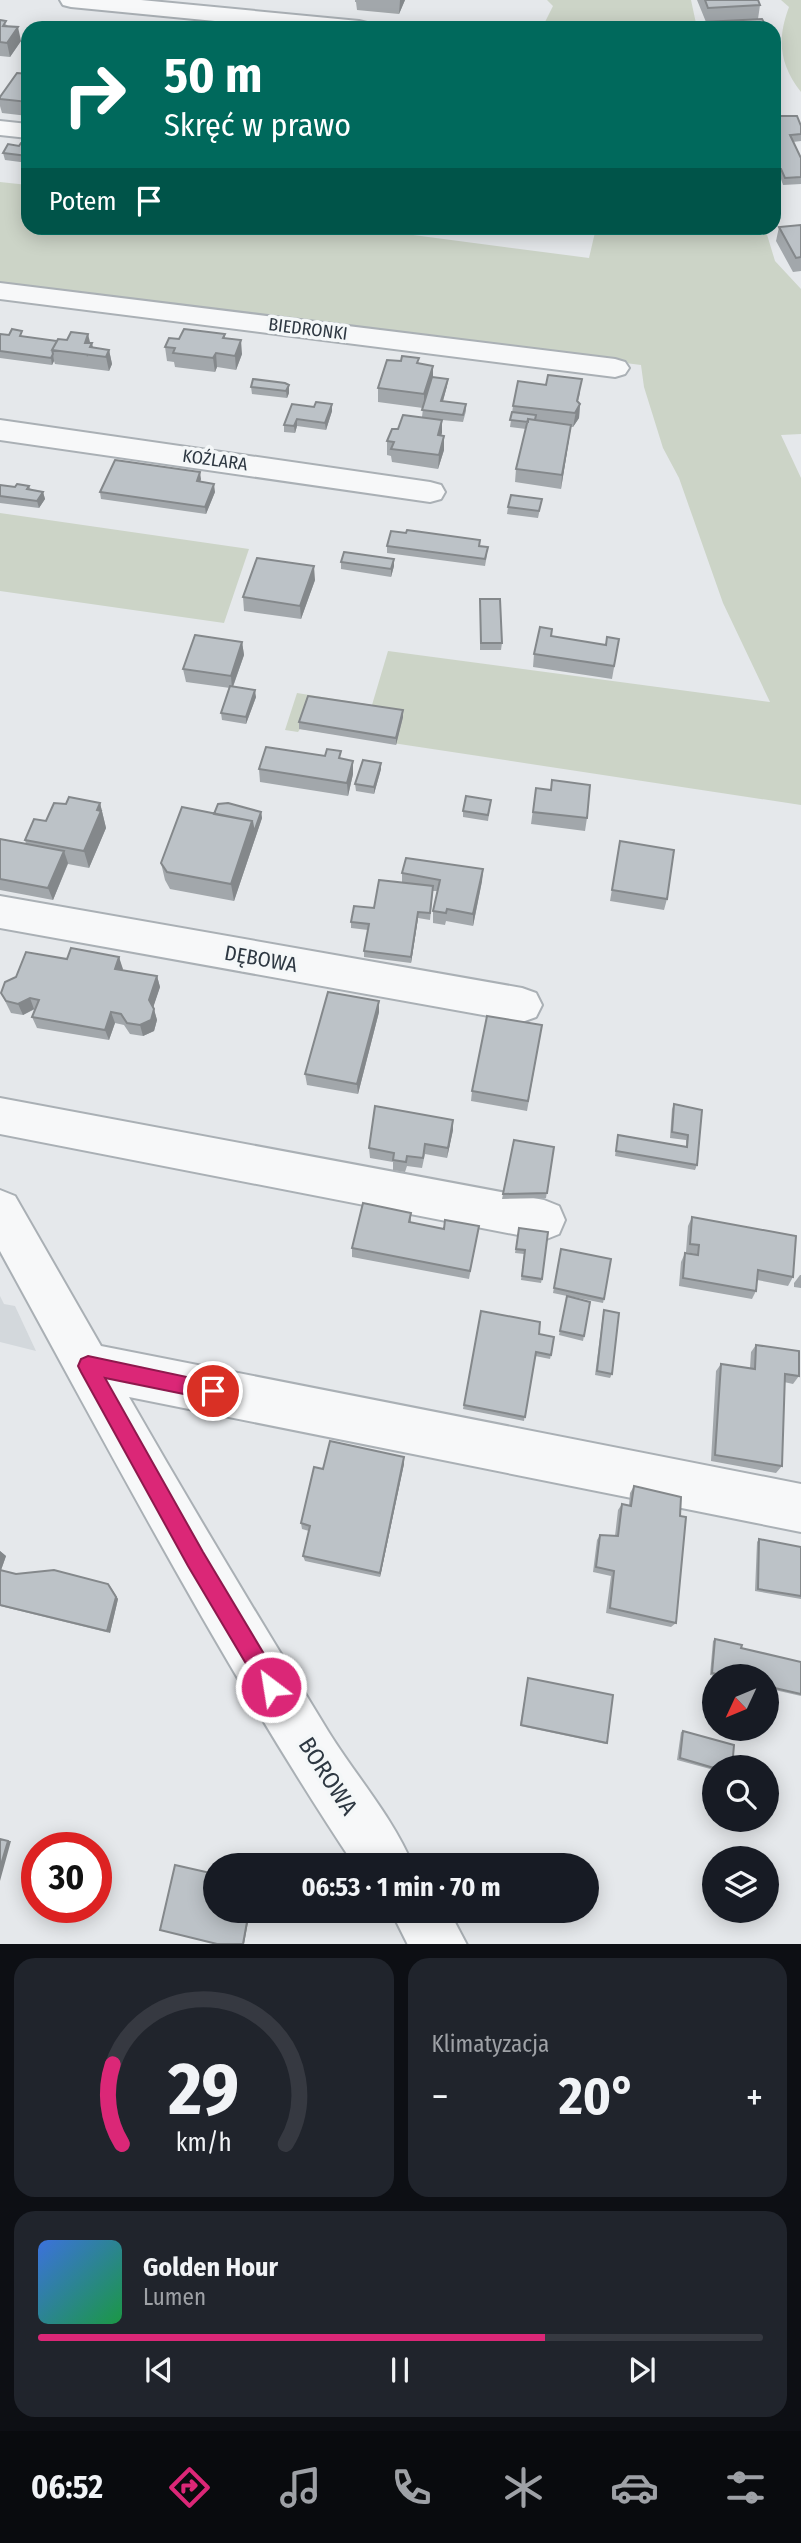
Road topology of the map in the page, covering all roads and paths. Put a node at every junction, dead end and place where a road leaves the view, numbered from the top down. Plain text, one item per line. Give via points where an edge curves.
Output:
1 (71, 0) edge
2 (287, 21) edge
3 (0, 128) edge
4 (21, 130) edge
5 (0, 291) edge
6 (615, 368) dead end
7 (0, 430) edge
8 (430, 492) dead end
9 (0, 912) edge
10 (522, 1005) dead end
11 (0, 1116) edge
12 (0, 1210) edge
13 (544, 1220) dead end
14 (88, 1366) junction
15 (801, 1507) edge
16 (378, 1853) edge
17 (426, 1923) edge
18 (440, 1944) edge

1 - 2 street
3 - 4 street
5 - 6 street, BIEDRONKI
7 - 8 street, KOŹLARA
9 - 10 street, DĘBOWA
11 - 13 street
12 - 14 street, BOROWA
14 - 15 street
14 - 16 street, BOROWA via 257,1664
17 - 18 street

